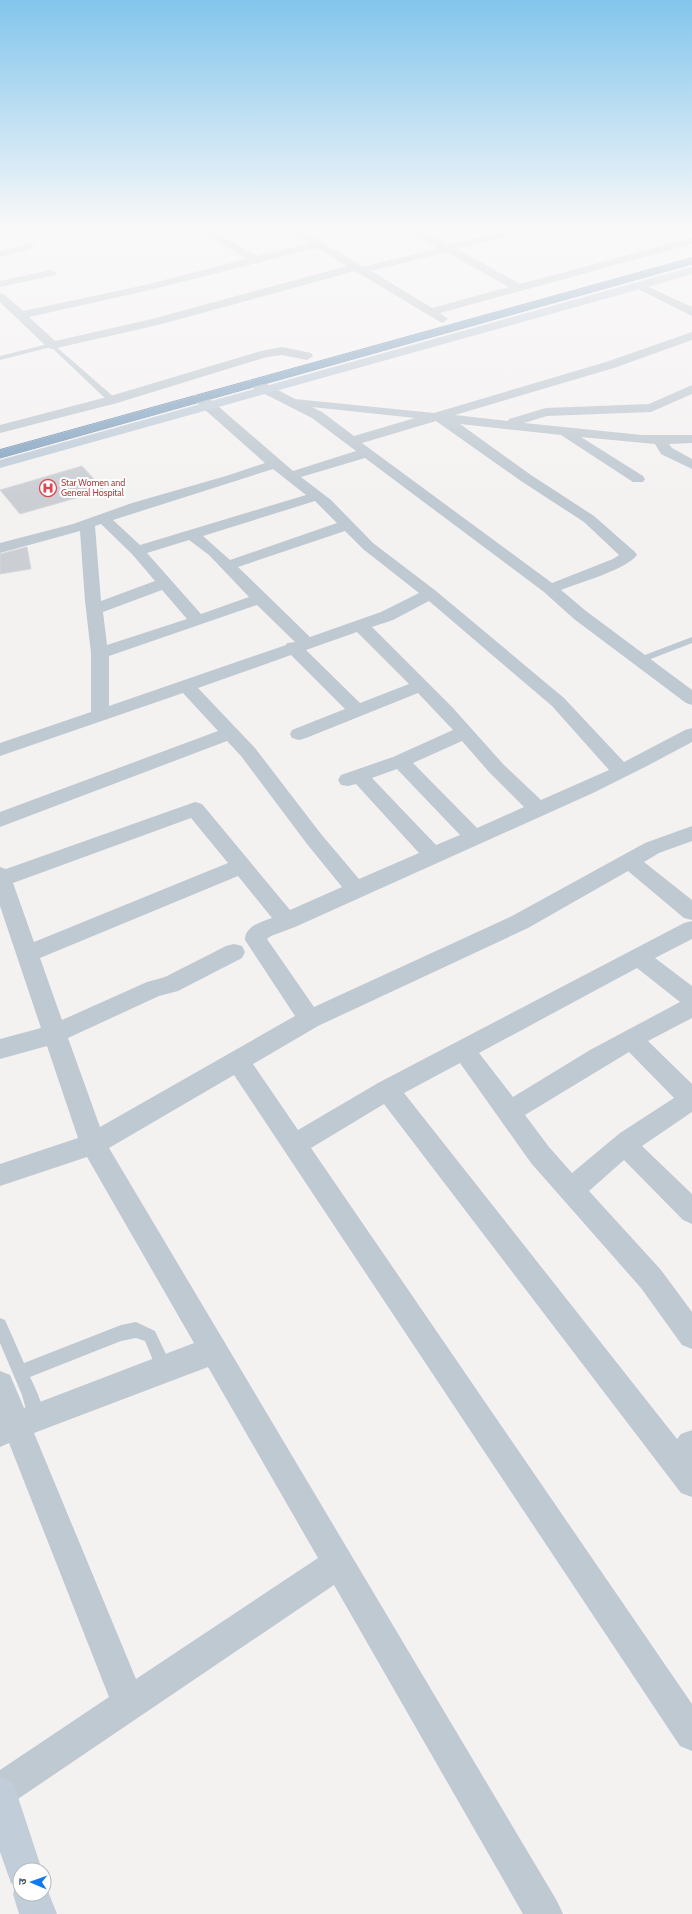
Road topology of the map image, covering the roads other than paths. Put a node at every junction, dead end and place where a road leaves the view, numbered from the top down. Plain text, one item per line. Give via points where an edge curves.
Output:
1 (23, 317) edge
2 (172, 317) edge
3 (439, 317) edge
4 (448, 317) edge
5 (489, 317) edge
6 (514, 317) edge
7 (442, 319) junction
8 (692, 336) edge
9 (52, 345) junction
10 (338, 347) dead end
11 (322, 351) dead end
12 (307, 356) junction
13 (0, 358) edge
14 (276, 364) dead end
15 (255, 382) junction
16 (692, 389) edge
17 (112, 400) junction
18 (288, 401) junction
19 (205, 403) junction
20 (434, 416) junction
21 (505, 425) junction
22 (0, 429) edge
23 (561, 431) junction
24 (692, 439) edge
25 (0, 441) edge
26 (353, 441) junction
27 (661, 441) junction
28 (368, 452) junction
29 (0, 454) edge
30 (0, 464) edge
31 (275, 464) junction
32 (692, 465) edge
33 (291, 476) junction
34 (638, 479) dead end
35 (317, 496) junction
36 (103, 518) junction
37 (87, 524) junction
38 (347, 525) junction
39 (191, 534) junction
40 (0, 548) edge
41 (137, 551) junction
42 (227, 566) junction
43 (165, 583) junction
44 (550, 589) junction
45 (430, 594) junction
46 (260, 599) junction
47 (95, 609) junction
48 (198, 621) junction
49 (360, 625) junction
50 (692, 640) edge
51 (300, 645) junction
52 (100, 653) junction
53 (640, 660) junction
54 (186, 686) junction
55 (420, 686) junction
56 (692, 699) edge
57 (358, 711) junction
58 (100, 714) junction
59 (229, 733) junction
60 (463, 733) junction
61 (299, 734) dead end
62 (692, 734) edge
63 (0, 750) edge
64 (400, 761) junction
65 (621, 771) junction
66 (538, 809) junction
67 (0, 820) edge
68 (692, 833) edge
69 (474, 837) junction
70 (433, 855) junction
71 (629, 861) junction
72 (241, 866) junction
73 (1, 877) edge
74 (356, 890) junction
75 (692, 912) edge
76 (287, 921) junction
77 (9, 929) edge
78 (692, 929) edge
79 (234, 952) dead end
80 (27, 954) junction
81 (639, 958) junction
82 (692, 1000) edge
83 (692, 1007) edge
84 (310, 1019) junction
85 (55, 1034) junction
86 (631, 1039) junction
87 (0, 1049) edge
88 (463, 1050) junction
89 (238, 1061) junction
90 (387, 1090) junction
91 (692, 1100) edge
92 (509, 1112) junction
93 (93, 1144) junction
94 (294, 1145) junction
95 (626, 1145) junction
96 (0, 1175) edge
97 (572, 1190) junction
98 (692, 1212) edge
99 (0, 1325) edge
100 (692, 1335) edge
101 (214, 1350) junction
102 (165, 1369) junction
103 (10, 1379) edge
104 (18, 1426) edge
105 (687, 1463) edge
106 (338, 1563) junction
107 (129, 1704) junction
108 (692, 1734) edge
109 (0, 1791) edge
110 (0, 1795) edge
111 (21, 1862) edge
112 (34, 1902) edge
113 (540, 1913) edge
114 (38, 1914) edge

1 - 9 street
2 - 9 street
3 - 7 street
4 - 7 highway
5 - 15 highway
6 - 15 street
7 - 10 highway
8 - 20 street via 610,365
9 - 13 lane
9 - 17 lane
11 - 12 highway
12 - 14 highway
12 - 17 street via 282,351 265,354
15 - 18 street
15 - 19 street
15 - 25 highway
16 - 21 street via 651,408 546,412
17 - 22 street
18 - 20 street
18 - 26 street via 317,415
19 - 29 highway
19 - 30 street
19 - 31 street
20 - 21 street
20 - 26 street
20 - 44 street via 454,426 526,478 590,519 628,555 620,562
21 - 23 street
23 - 27 street
23 - 34 street
24 - 27 street
26 - 28 street
27 - 32 street via 666,451
28 - 33 street
28 - 44 street
31 - 33 street
31 - 36 street
33 - 35 street
35 - 38 street
35 - 39 street
36 - 37 street
36 - 41 street
37 - 40 street
37 - 47 street
38 - 42 street
38 - 45 street via 368,546
39 - 41 street
39 - 42 street
41 - 43 street
42 - 46 street
43 - 47 street
43 - 48 street
44 - 53 street
45 - 49 street via 387,616
45 - 65 street via 558,702
46 - 48 street
46 - 51 street
47 - 52 street
48 - 52 street
49 - 51 street
49 - 55 street
50 - 53 lane
51 - 54 street
51 - 57 street
52 - 58 street
53 - 56 street
54 - 58 street
54 - 59 street
55 - 57 street
55 - 60 street via 447,712
57 - 61 street
58 - 63 street
59 - 67 street
59 - 74 street via 248,752
60 - 64 street
60 - 66 street
62 - 65 street via 666,750
64 - 69 street
64 - 70 street via 354,778
65 - 66 street
66 - 69 street
68 - 71 street via 652,848
69 - 70 street
70 - 74 street
71 - 75 street
71 - 84 street via 520,922
72 - 73 street via 195,809
72 - 76 street
72 - 80 street
73 - 77 street
74 - 76 street
76 - 84 street via 263,930 256,936 256,940
77 - 80 street
78 - 81 street
79 - 85 street via 170,985 155,988
80 - 85 street
81 - 82 street
81 - 88 street
83 - 86 street
84 - 89 street
85 - 87 street
85 - 93 street
86 - 91 street
86 - 92 street
88 - 90 street
88 - 92 street
89 - 93 street
89 - 94 street
90 - 94 street
90 - 105 street
91 - 95 street via 665,1115
92 - 97 street via 540,1156
93 - 96 street
93 - 101 street
94 - 108 street
95 - 97 street
95 - 98 street
97 - 100 street via 651,1279
99 - 103 lane
101 - 102 street
101 - 106 street
102 - 103 lane via 150,1336 136,1330
102 - 104 street
103 - 104 street
104 - 107 street
106 - 107 street
106 - 113 street
107 - 109 street
110 - 111 street
112 - 114 street

